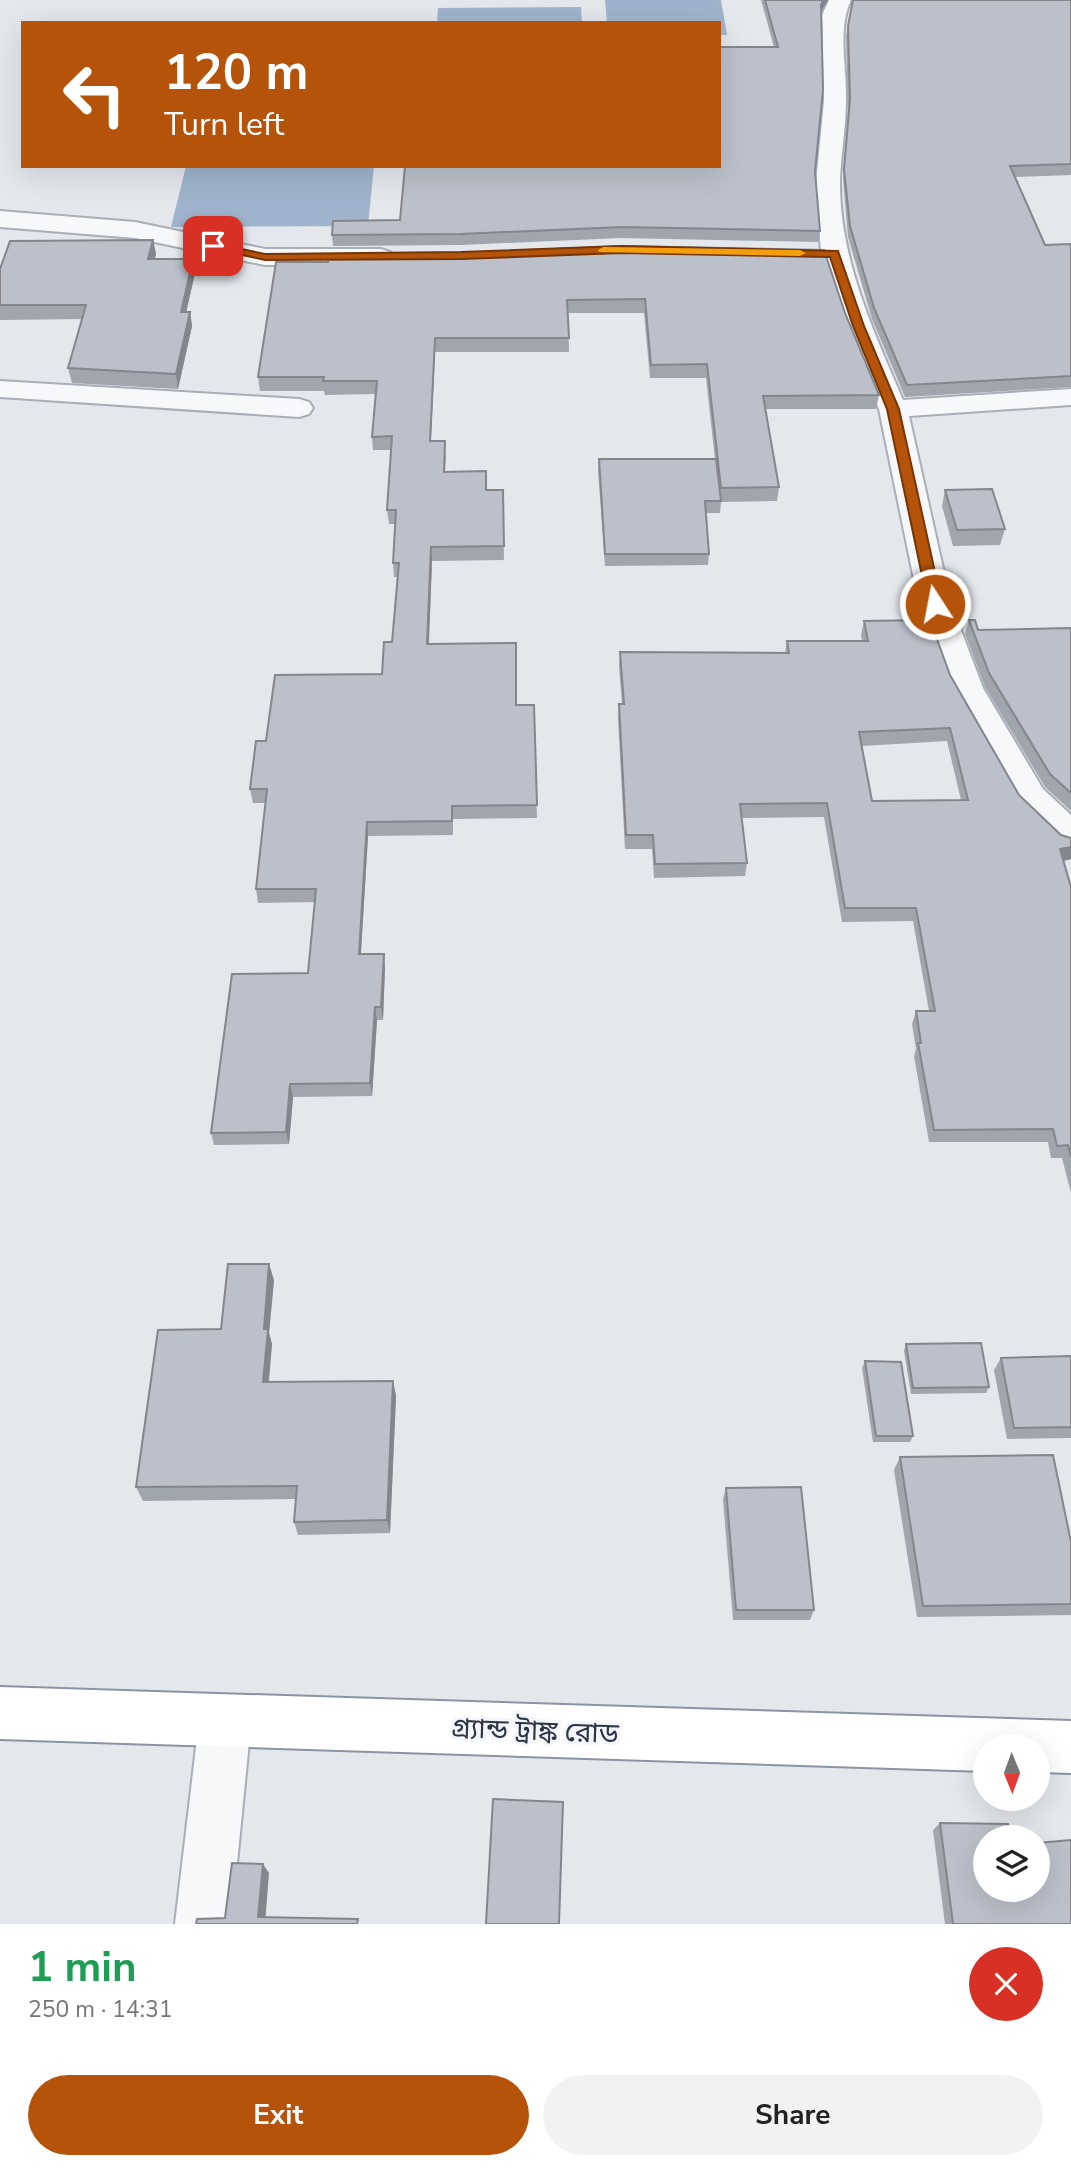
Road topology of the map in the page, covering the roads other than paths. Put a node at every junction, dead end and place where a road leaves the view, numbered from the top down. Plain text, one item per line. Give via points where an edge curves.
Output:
1 (840, 0) edge
2 (0, 219) edge
3 (405, 256) edge
4 (0, 389) edge
5 (1071, 397) edge
6 (299, 408) dead end
7 (893, 409) junction
8 (1071, 837) edge
9 (0, 1713) edge
10 (225, 1722) junction
11 (1071, 1746) edge
12 (203, 1924) edge

1 - 7 street via 833,15 835,101 821,253
2 - 3 street via 135,230 265,257
4 - 6 street
5 - 7 street
7 - 8 street via 935,604 966,688 1030,798
9 - 10 highway, গ্র্যান্ড ট্রাঙ্ক রোড
10 - 11 highway, গ্র্যান্ড ট্রাঙ্ক রোড
10 - 12 street

